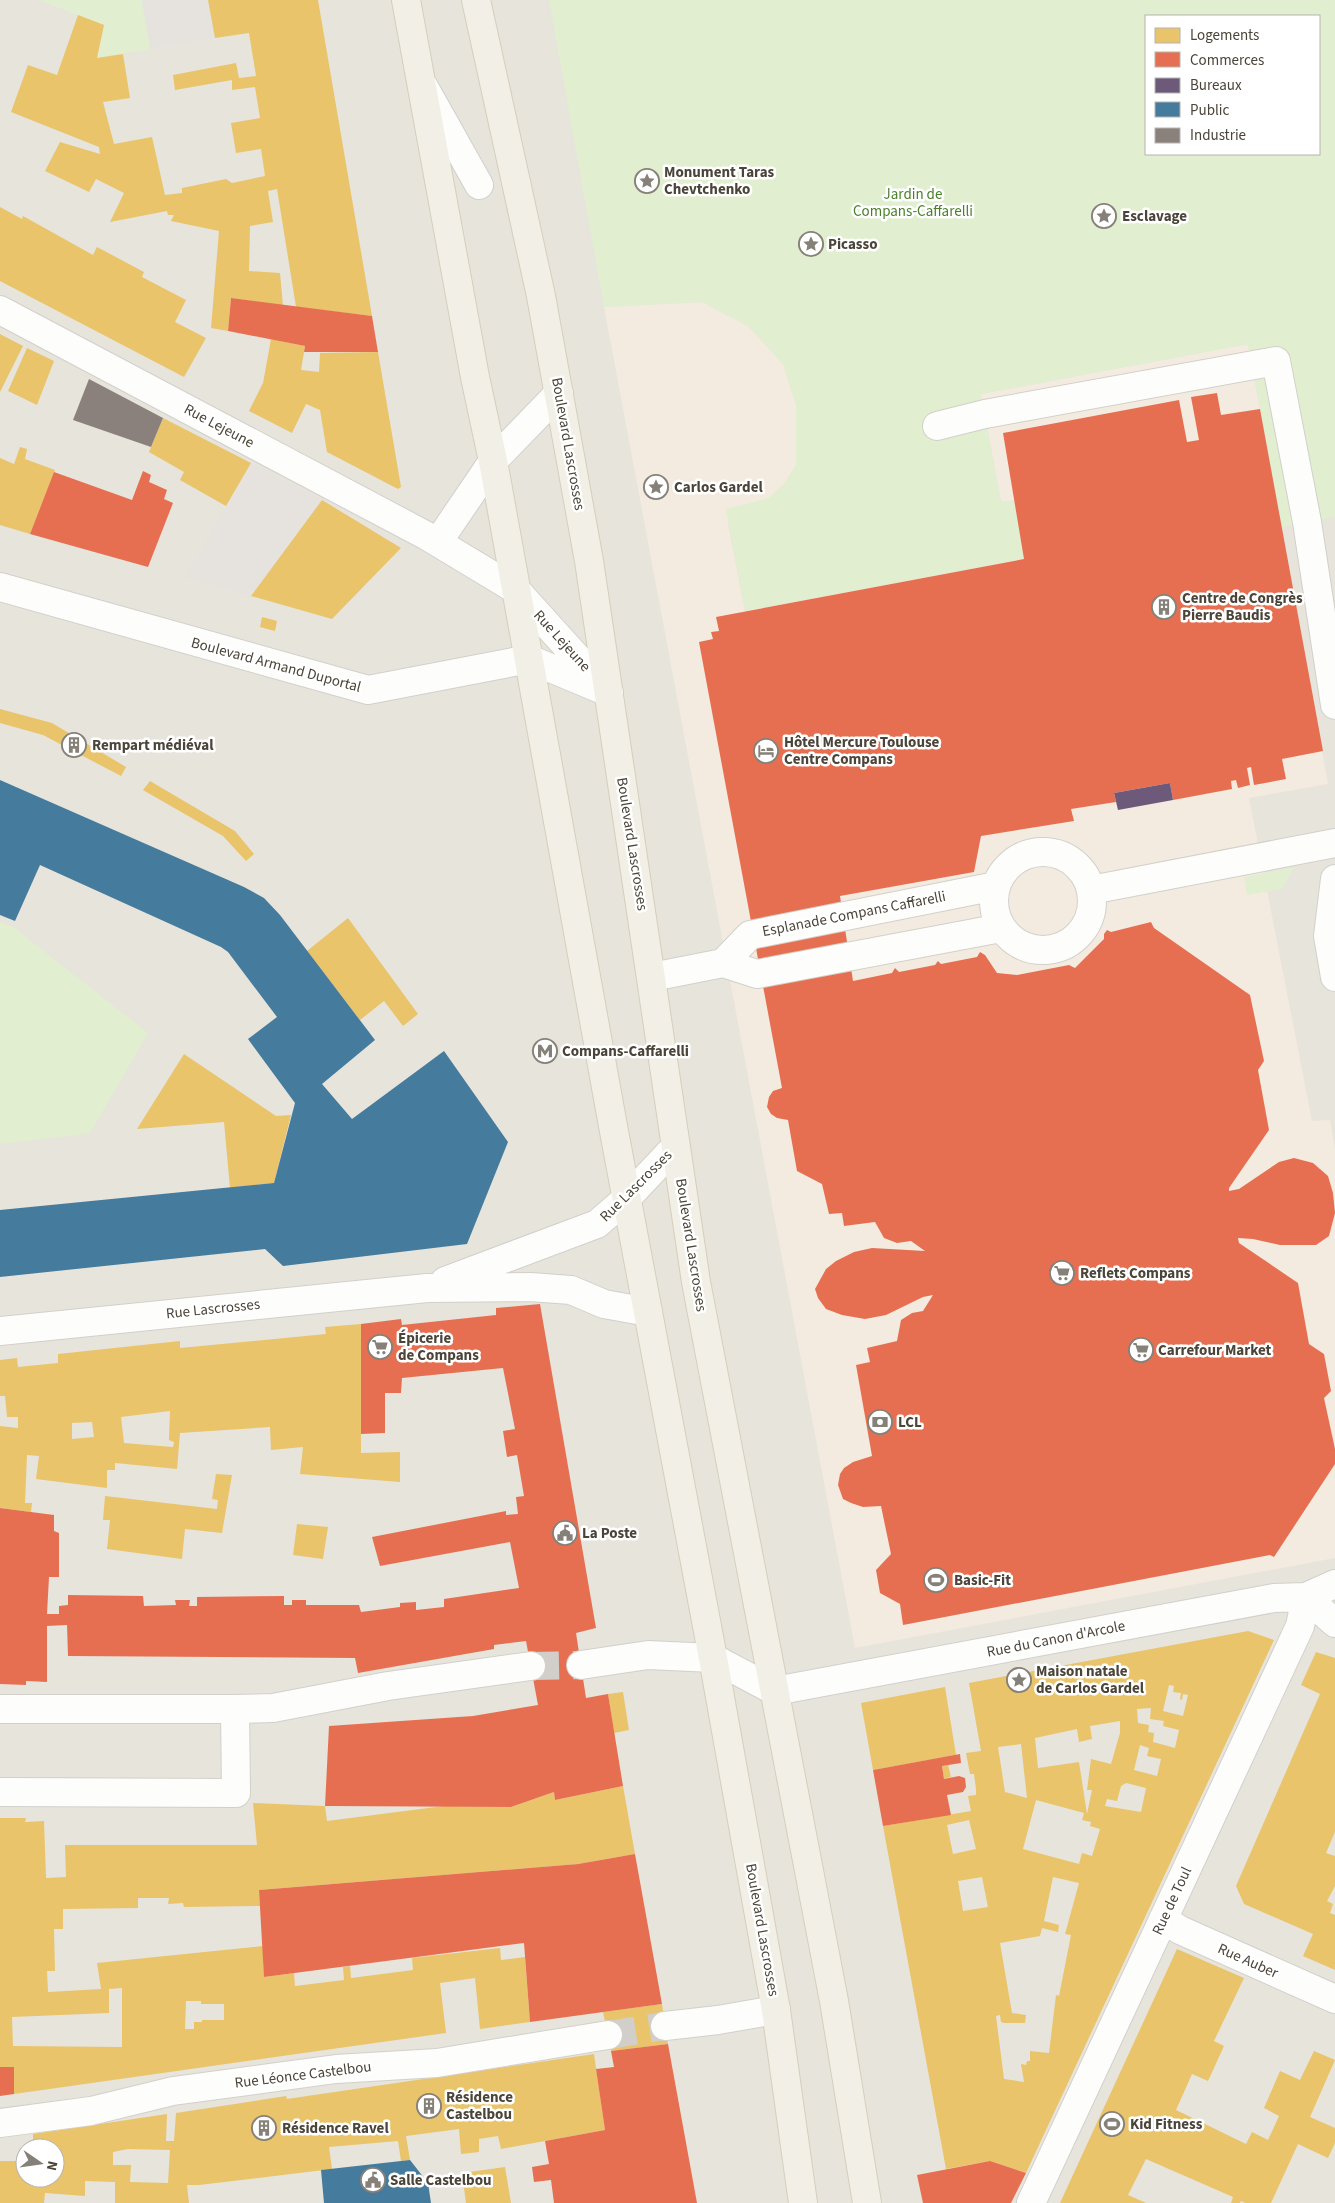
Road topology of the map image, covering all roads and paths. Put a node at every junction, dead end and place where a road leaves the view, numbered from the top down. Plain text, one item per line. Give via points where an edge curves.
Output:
1 (406, 0) edge
2 (476, 0) edge
3 (420, 81) junction
4 (479, 185) dead end
5 (0, 310) edge
6 (559, 393) junction
7 (937, 426) dead end
8 (493, 461) junction
9 (438, 542) junction
10 (0, 587) edge
11 (515, 589) junction
12 (528, 659) junction
13 (609, 692) junction
14 (1335, 705) edge
15 (1335, 842) edge
16 (1335, 878) edge
17 (996, 886) junction
18 (1091, 890) junction
19 (1001, 928) junction
20 (1332, 936) edge
21 (723, 963) junction
22 (652, 977) junction
23 (1335, 977) edge
24 (676, 1146) junction
25 (626, 1199) junction
26 (427, 1288) junction
27 (648, 1312) junction
28 (0, 1331) edge
29 (1335, 1584) edge
30 (1306, 1597) junction
31 (1335, 1623) edge
32 (713, 1658) junction
33 (581, 1665) tunnel mouth
34 (531, 1666) tunnel mouth
35 (775, 1690) junction
36 (0, 1709) edge
37 (235, 1710) junction
38 (0, 1792) edge
39 (1163, 1919) junction
40 (1335, 1999) edge
41 (776, 2010) junction
42 (665, 2026) tunnel mouth
43 (608, 2035) tunnel mouth
44 (0, 2123) edge
45 (804, 2203) edge
46 (867, 2203) edge
47 (1031, 2203) edge

1 - 3 main road, Boulevard Lascrosses
2 - 6 main road, Boulevard Lascrosses
3 - 4 street
3 - 8 main road, Boulevard Lascrosses
5 - 9 street, Rue Lejeune
6 - 8 street
6 - 13 main road, Boulevard Lascrosses
7 - 14 street via 985,414 1276,361
8 - 9 street
8 - 11 main road, Boulevard Lascrosses
9 - 11 street, Rue Lejeune
10 - 12 street, Boulevard Armand Duportal via 368,690
11 - 12 main road, Boulevard Lascrosses
11 - 13 street, Rue Lejeune
12 - 13 street
12 - 25 main road, Boulevard Lascrosses
13 - 22 main road, Boulevard Lascrosses
15 - 18 street
16 - 20 street
17 - 18 street via 1006,867 1024,855 1045,851 1066,856 1082,870
17 - 19 street via 994,907
17 - 21 street, Esplanade Compans Caffarelli via 750,936
18 - 19 street via 1092,907 1086,924 1076,937 1062,946 1045,950 1028,948
19 - 21 street via 757,974
20 - 23 street
21 - 22 street
22 - 24 main road, Boulevard Lascrosses
24 - 25 street, Rue Lascrosses
24 - 35 main road, Boulevard Lascrosses via 696,1282
25 - 26 street, Rue Lascrosses via 597,1224
25 - 27 main road, Boulevard Lascrosses
26 - 27 street, Rue Lascrosses via 571,1290 604,1304
26 - 28 street, Rue Lascrosses
27 - 32 main road, Boulevard Lascrosses
29 - 30 street, Rue du Canon d'Arcole
30 - 31 street
30 - 35 street, Rue du Canon d'Arcole via 1274,1598
30 - 39 street, Rue de Toul via 1300,1626
32 - 33 street via 648,1655
32 - 35 street
32 - 41 main road, Boulevard Lascrosses
34 - 37 street via 388,1686 273,1708
35 - 46 main road, Boulevard Lascrosses via 834,2001
36 - 37 street
37 - 38 street via 236,1793
39 - 40 street, Rue Auber via 1180,1930
39 - 47 street, Rue de Toul
41 - 42 street
41 - 45 main road, Boulevard Lascrosses
43 - 44 street, Rue Léonce Castelbou via 437,2063 336,2068 173,2091 91,2112

